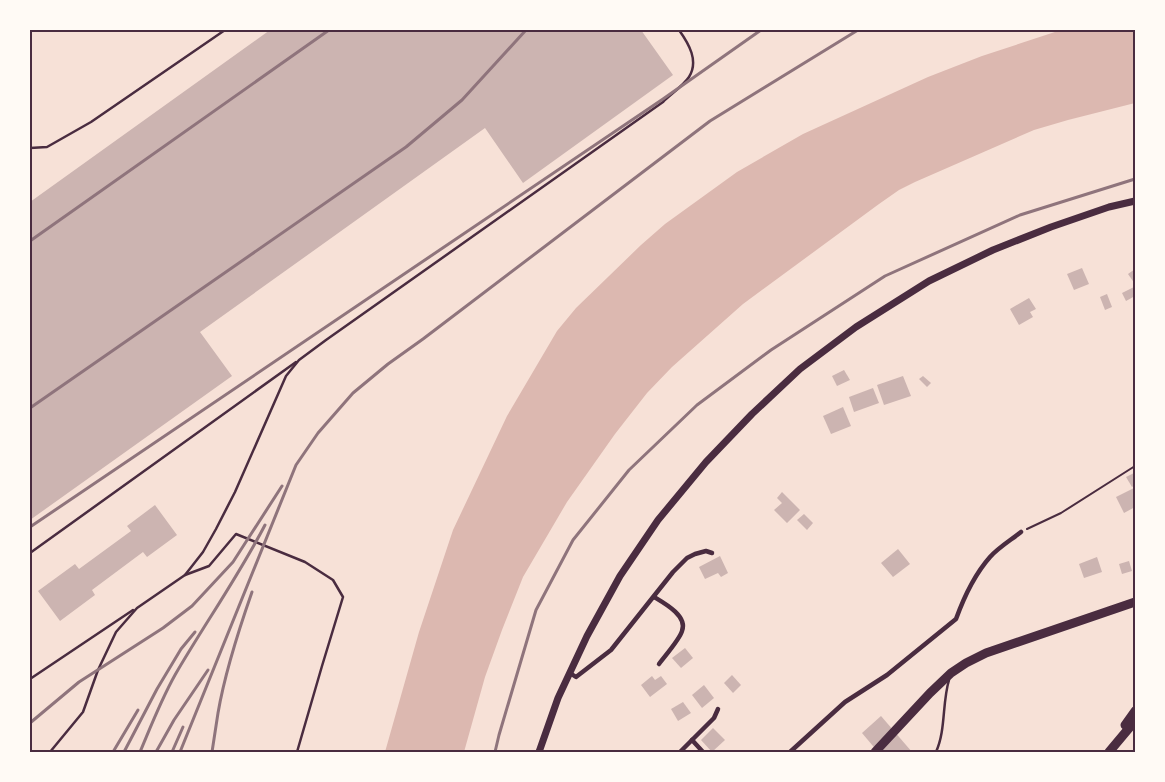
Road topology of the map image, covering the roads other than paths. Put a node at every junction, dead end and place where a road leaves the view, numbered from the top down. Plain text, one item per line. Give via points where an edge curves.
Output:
1 (225, 30) edge
2 (679, 30) edge
3 (30, 148) edge
4 (1135, 201) edge
5 (299, 360) junction
6 (1021, 532) road end
7 (712, 553) dead end
8 (30, 554) edge
9 (185, 575) junction
10 (654, 597) junction
11 (1135, 602) edge
12 (137, 608) junction
13 (659, 664) dead end
14 (570, 673) junction
15 (951, 673) junction
16 (30, 679) edge
17 (718, 709) dead end
18 (1135, 711) edge
19 (1135, 721) edge
20 (692, 740) junction
21 (1117, 741) junction
22 (50, 752) edge
23 (297, 752) edge
24 (539, 752) edge
25 (680, 752) edge
26 (703, 752) edge
27 (790, 752) edge
28 (875, 752) edge
29 (936, 752) edge
30 (1108, 752) edge

1 - 3 lane via 91,122 47,147
2 - 5 lane via 694,56 692,69 688,78 663,102
4 - 14 main road via 1051,226 929,281 856,326 800,369 706,462 658,520 620,576
5 - 8 lane
5 - 9 lane via 286,376 216,529
6 - 27 street via 991,556 973,580 956,619 887,675 845,702
7 - 10 street via 706,551 687,558
9 - 12 lane
9 - 23 lane via 209,566 236,534 305,562 334,580 343,597
10 - 13 street via 676,612 683,625 682,632
10 - 14 street via 610,650 576,676
11 - 15 highway via 986,653
12 - 16 lane
12 - 22 lane via 116,632 83,712
14 - 24 main road
15 - 28 highway
15 - 29 lane
17 - 20 street via 714,718
18 - 21 highway
19 - 21 highway
20 - 25 street
20 - 26 street
21 - 30 highway

